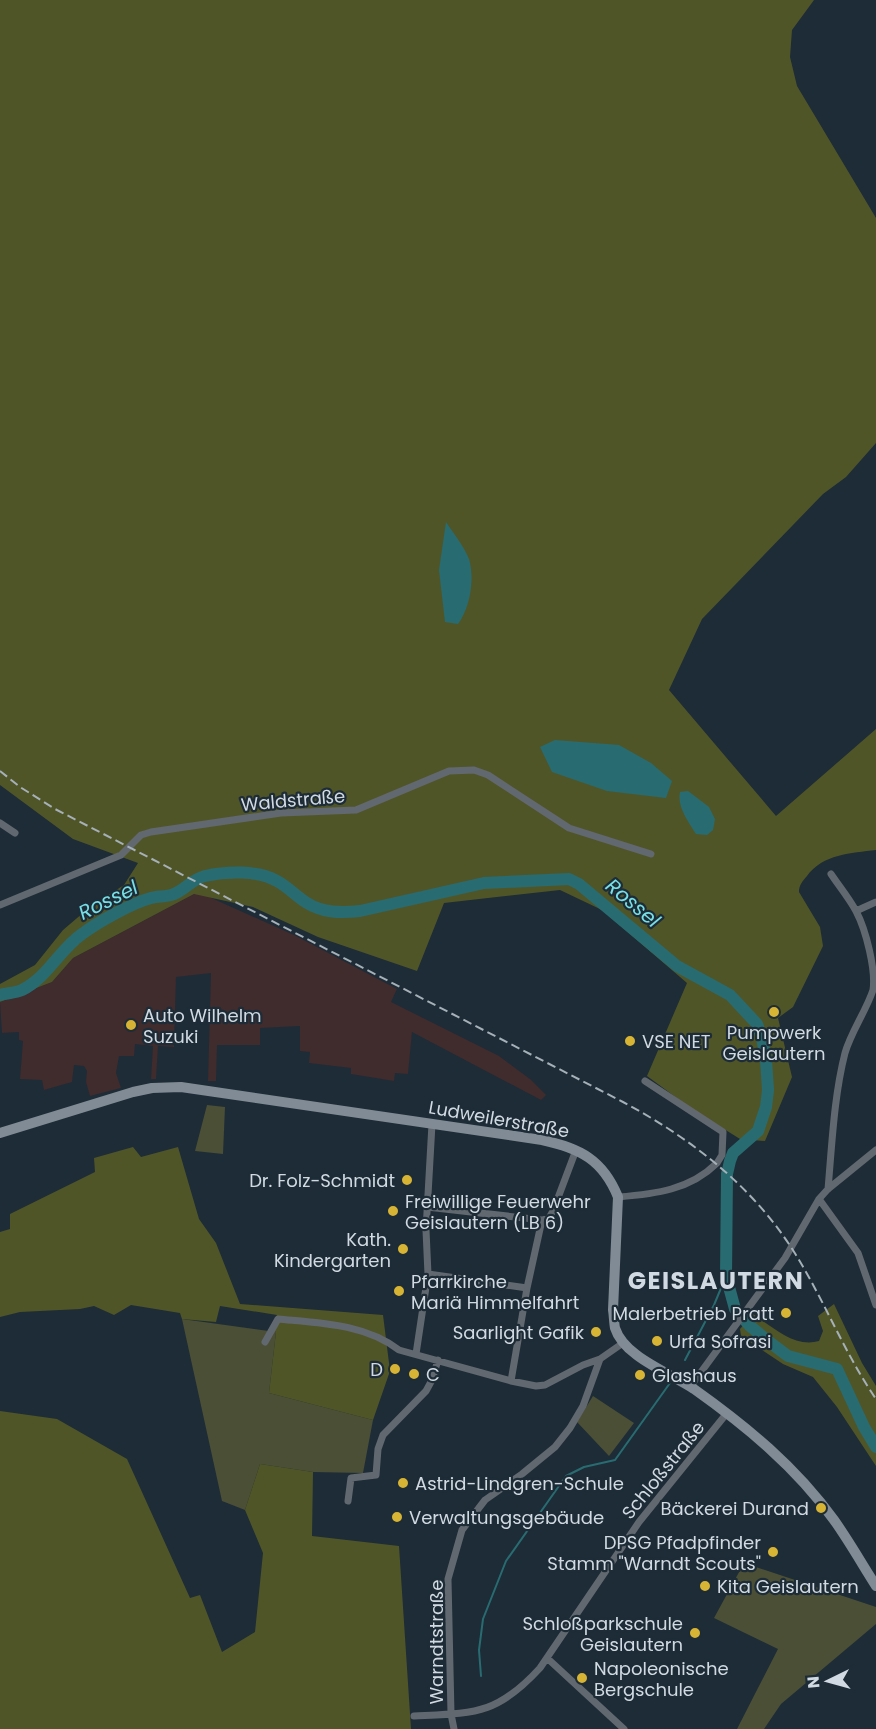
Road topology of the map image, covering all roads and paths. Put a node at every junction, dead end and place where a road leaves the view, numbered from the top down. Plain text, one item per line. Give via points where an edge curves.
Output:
1 (0, 823) edge
2 (15, 833) dead end
3 (651, 855) dead end
4 (831, 874) dead end
5 (876, 902) edge
6 (0, 905) edge
7 (856, 911) junction
8 (645, 1081) dead end
9 (432, 1124) junction
10 (0, 1133) edge
11 (576, 1150) junction
12 (876, 1150) edge
13 (828, 1189) junction
14 (618, 1197) junction
15 (819, 1199) junction
16 (426, 1207) junction
17 (543, 1220) junction
18 (428, 1274) junction
19 (527, 1288) junction
20 (876, 1305) edge
21 (265, 1342) dead end
22 (623, 1343) junction
23 (416, 1354) junction
24 (600, 1359) junction
25 (438, 1360) junction
26 (511, 1381) junction
27 (690, 1387) junction
28 (727, 1413) junction
29 (348, 1501) dead end
30 (876, 1586) edge
31 (547, 1658) junction
32 (451, 1714) junction
33 (414, 1716) dead end
34 (454, 1729) edge
35 (624, 1729) edge

1 - 2 street
3 - 6 street, Waldstraße via 569,828 488,775 474,770 449,771 356,810 281,813 151,832 141,835 121,855
4 - 7 street
5 - 7 street
7 - 13 street via 874,961 875,987 846,1051
8 - 14 street via 723,1132 722,1155 698,1179 682,1186
9 - 10 main road, Ludweilerstraße via 171,1087 124,1095
9 - 11 main road, Ludweilerstraße via 542,1140
9 - 16 street
11 - 14 main road, Ludweilerstraße via 588,1155 612,1180
11 - 17 street via 553,1211
12 - 13 street
13 - 15 street
14 - 22 main road via 614,1310 615,1328
15 - 20 street via 858,1253
15 - 27 street via 785,1258
16 - 17 street
16 - 18 street
17 - 19 street
18 - 19 street
18 - 23 street
19 - 26 street
21 - 23 street via 278,1319 364,1331 399,1350
22 - 24 street
22 - 27 main road
23 - 25 street
24 - 26 street via 545,1385
24 - 32 street, Warndtstraße via 583,1406 555,1447 485,1500 462,1530 448,1579
25 - 26 street
25 - 29 street via 426,1391 383,1435 376,1475 351,1478
27 - 28 main road
28 - 30 main road via 774,1451 805,1485 834,1520
28 - 31 street, Schloßstraße via 639,1522
31 - 32 street, Schloßstraße via 523,1688 502,1702
31 - 35 street
32 - 33 street, Schloßstraße
32 - 34 street, Warndtstraße

